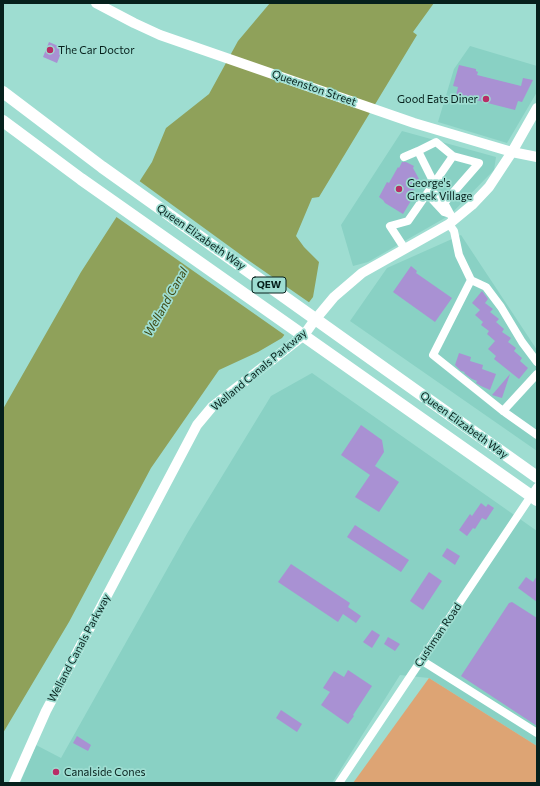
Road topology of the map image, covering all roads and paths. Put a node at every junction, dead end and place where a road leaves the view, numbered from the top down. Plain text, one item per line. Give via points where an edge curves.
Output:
1 (96, 3) edge
2 (3, 92) edge
3 (537, 108) edge
4 (3, 121) edge
5 (418, 151) junction
6 (512, 152) junction
7 (453, 156) junction
8 (404, 157) dead end
9 (537, 158) edge
10 (432, 189) junction
11 (444, 203) junction
12 (451, 219) junction
13 (404, 249) junction
14 (471, 280) junction
15 (537, 362) edge
16 (537, 374) edge
17 (503, 411) junction
18 (537, 435) edge
19 (537, 477) edge
20 (537, 487) edge
21 (537, 500) edge
22 (421, 660) junction
23 (537, 733) edge
24 (14, 783) edge
25 (339, 783) edge

1 - 6 main road, Queenston Street via 160,35 414,123
2 - 19 highway, Queen Elizabeth Way / QEW via 102,167
3 - 6 main road, Welland Canals Parkway
4 - 21 highway, Queen Elizabeth Way / QEW via 81,179
5 - 7 street via 436,142
5 - 8 street
5 - 10 street
6 - 9 main road, Queenston Street
6 - 12 main road, Welland Canals Parkway via 489,187 472,205
7 - 10 street
7 - 11 street via 479,163
10 - 11 street
10 - 12 street via 431,198
10 - 13 street via 408,221 390,226
11 - 12 street
12 - 13 main road, Welland Canals Parkway
12 - 14 street via 459,255
13 - 24 main road, Welland Canals Parkway via 362,273 334,297 304,335 212,406 197,425 46,711
14 - 15 street via 486,287
14 - 17 street via 433,355
16 - 17 street
17 - 18 street
20 - 22 street, Cushman Road
22 - 23 street
22 - 25 street, Cushman Road

